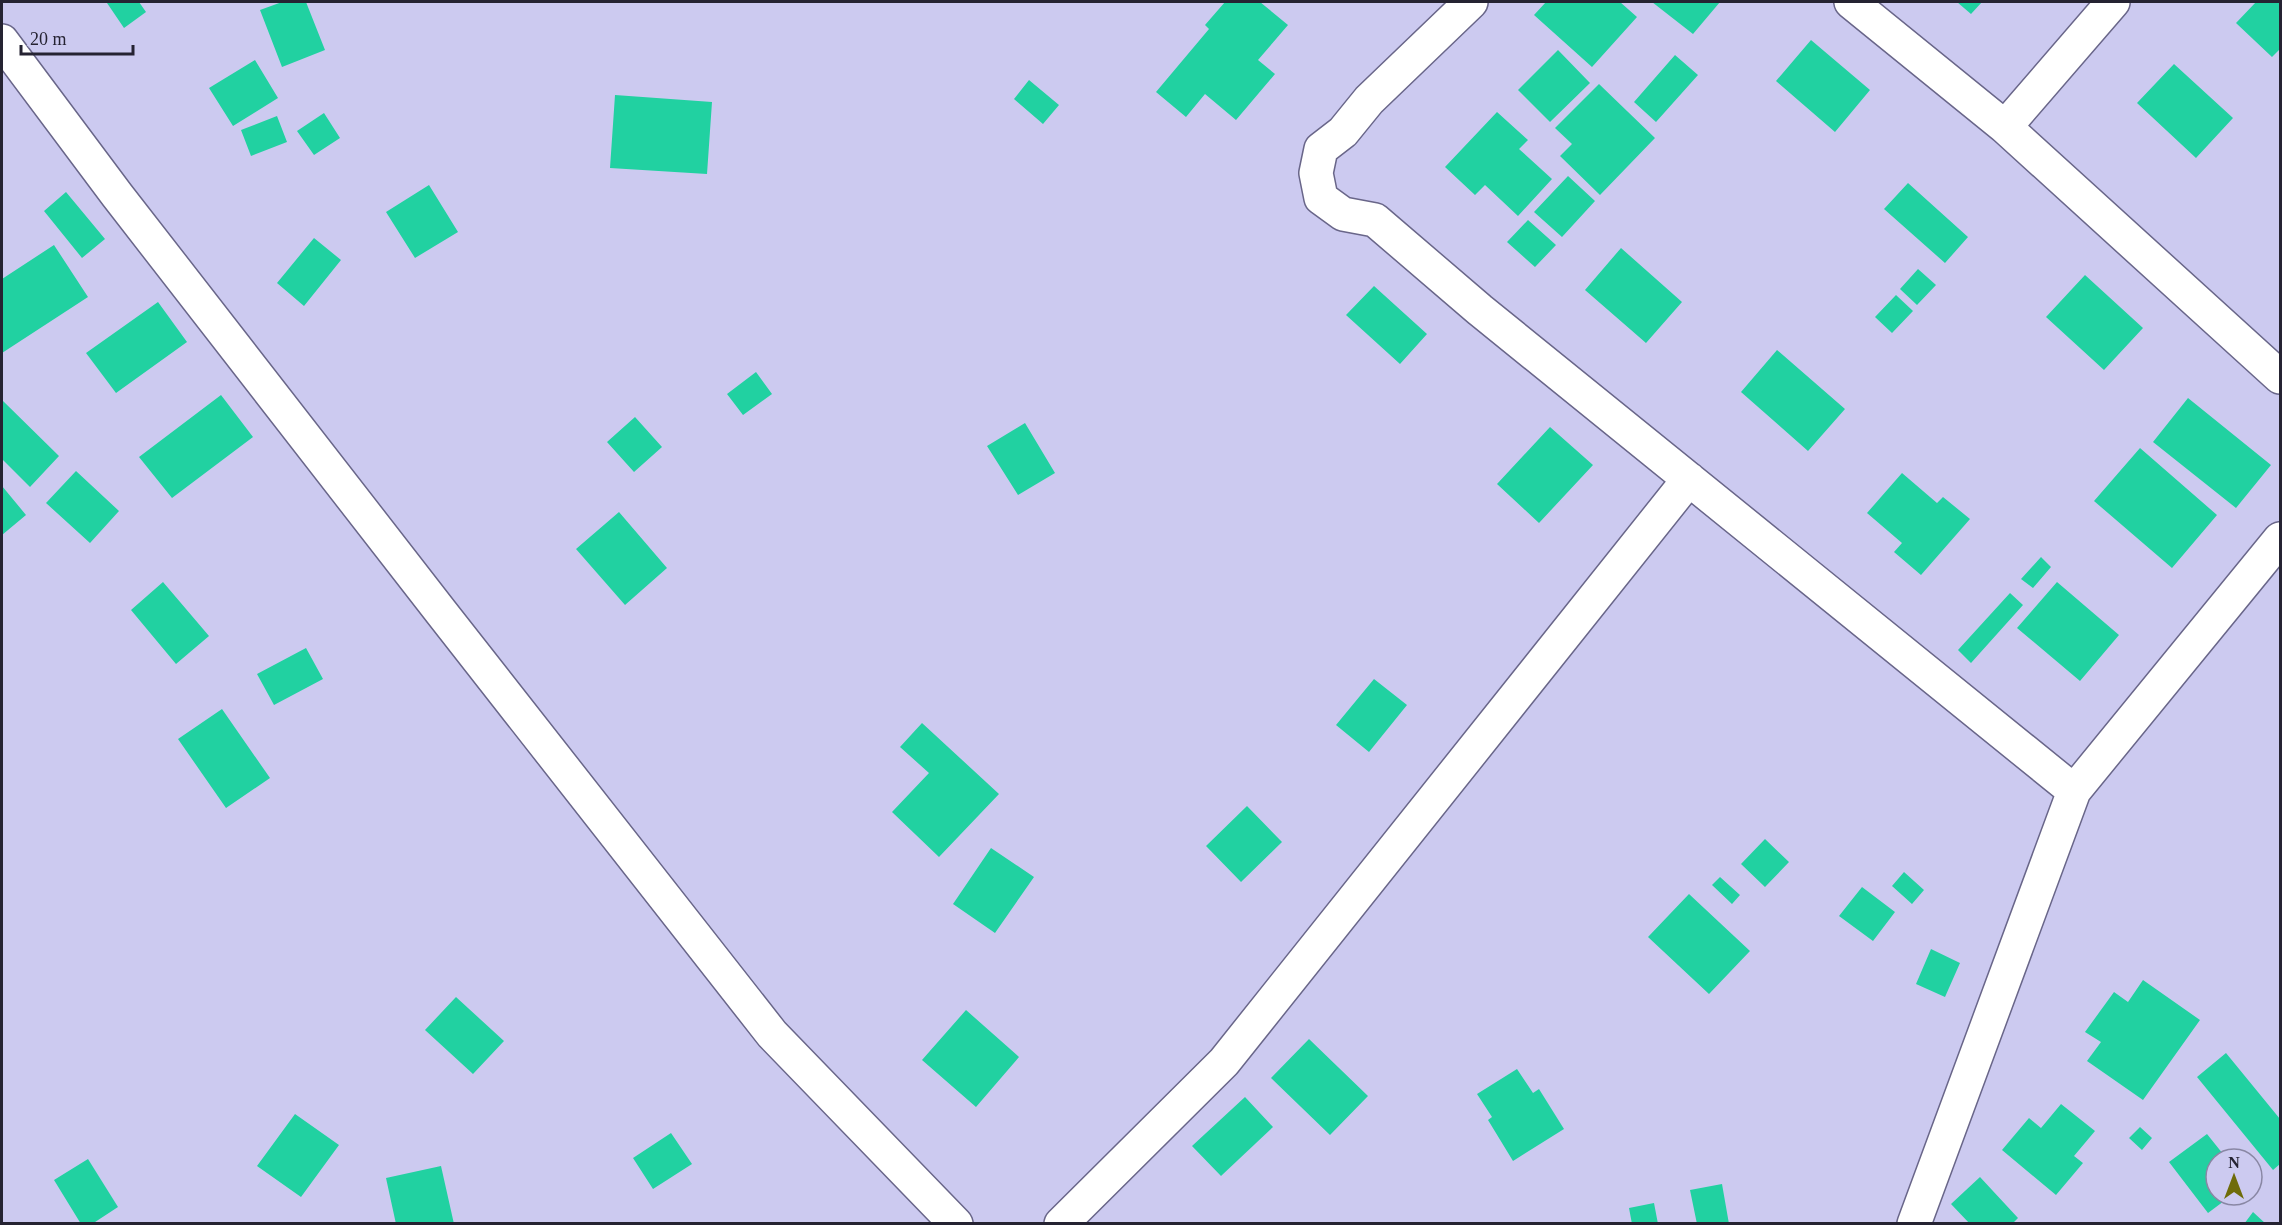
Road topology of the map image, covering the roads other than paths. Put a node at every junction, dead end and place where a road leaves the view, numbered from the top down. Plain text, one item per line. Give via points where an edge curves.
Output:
1 (1471, 2) edge
2 (1851, 2) edge
3 (2113, 2) edge
4 (2, 41) edge
5 (2005, 127) junction
6 (2280, 377) edge
7 (1689, 479) junction
8 (2280, 539) edge
9 (2074, 791) junction
10 (956, 1224) edge
11 (1061, 1224) edge
12 (1914, 1224) edge

1 - 7 street via 1369,100 1343,132 1321,149 1316,173 1321,198 1343,214 1375,220
2 - 5 street
3 - 5 street
4 - 10 street via 117,195 772,1034
5 - 6 street
7 - 9 street
7 - 11 street via 1224,1062
8 - 9 street
9 - 12 street

